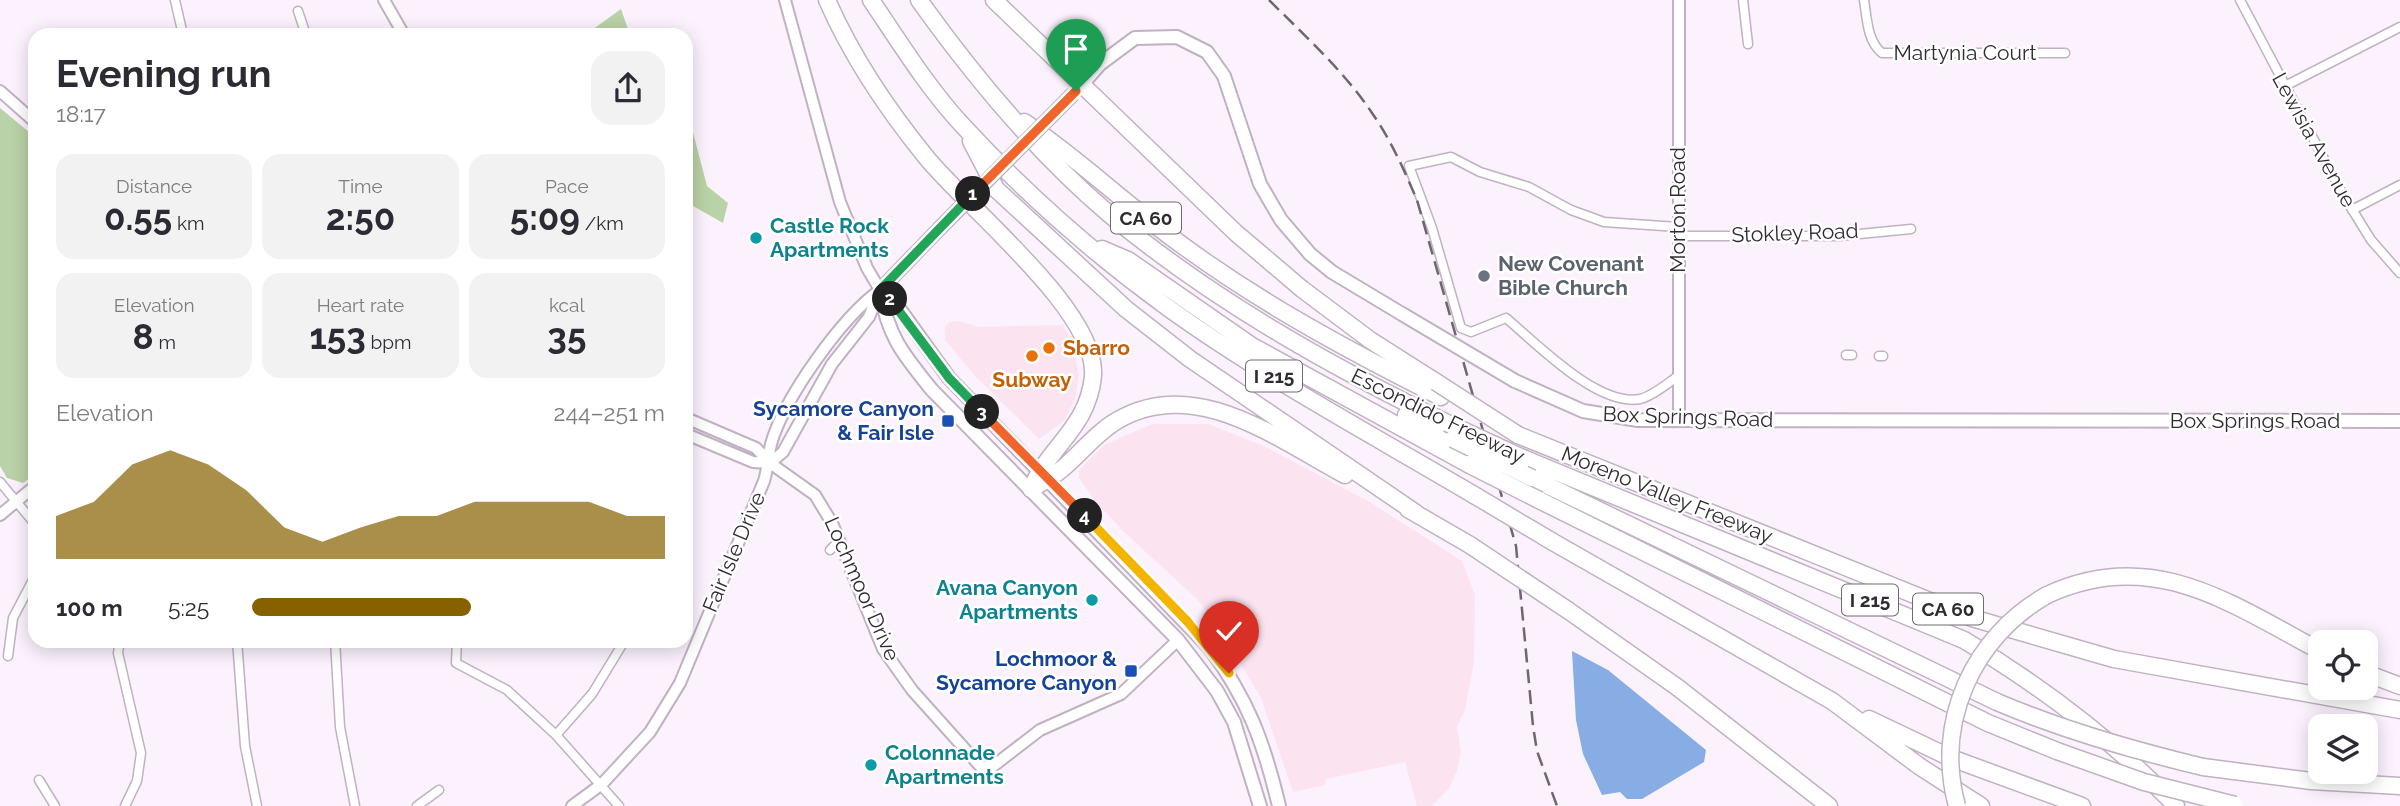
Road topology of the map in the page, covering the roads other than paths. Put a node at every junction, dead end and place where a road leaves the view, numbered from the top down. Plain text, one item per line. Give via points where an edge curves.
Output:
1 (175, 0) edge
2 (384, 0) edge
3 (785, 0) edge
4 (827, 0) edge
5 (871, 0) edge
6 (919, 0) edge
7 (994, 0) edge
8 (1679, 0) edge
9 (1743, 0) edge
10 (1864, 0) edge
11 (2240, 0) edge
12 (298, 11) dead end
13 (2400, 27) edge
14 (181, 28) edge
15 (304, 28) edge
16 (400, 28) edge
17 (1748, 44) dead end
18 (2065, 52) dead end
19 (960, 58) junction
20 (2287, 85) junction
21 (1078, 89) junction
22 (0, 90) edge
23 (1008, 111) junction
24 (28, 116) edge
25 (963, 126) junction
26 (2400, 185) edge
27 (2351, 210) junction
28 (1911, 229) dead end
29 (1678, 232) junction
30 (1083, 241) junction
31 (2400, 273) edge
32 (880, 290) junction
33 (1678, 376) junction
34 (1438, 389) junction
35 (1678, 420) junction
36 (693, 421) edge
37 (2400, 421) edge
38 (693, 437) edge
39 (770, 463) junction
40 (1044, 473) junction
41 (0, 482) edge
42 (1031, 489) junction
43 (28, 492) edge
44 (16, 501) junction
45 (1416, 513) junction
46 (0, 515) edge
47 (28, 516) edge
48 (839, 541) junction
49 (830, 550) dead end
50 (28, 589) edge
51 (1178, 640) junction
52 (2308, 645) edge
53 (119, 648) edge
54 (238, 648) edge
55 (335, 648) edge
56 (457, 648) edge
57 (620, 648) edge
58 (8, 656) dead end
59 (2378, 678) edge
60 (2400, 686) edge
61 (1832, 701) junction
62 (2400, 710) edge
63 (556, 735) junction
64 (39, 780) dead end
65 (602, 784) junction
66 (2400, 786) edge
67 (439, 790) dead end
68 (2239, 805) edge
69 (55, 806) edge
70 (125, 806) edge
71 (257, 806) edge
72 (355, 806) edge
73 (417, 806) edge
74 (572, 806) edge
75 (620, 806) edge
76 (1260, 806) edge
77 (1279, 806) edge
78 (1829, 806) edge
79 (1957, 806) edge
80 (1981, 806) edge
81 (2082, 806) edge
82 (2176, 806) edge

1 - 14 street
2 - 16 street
3 - 32 street via 840,202
4 - 40 highway via 852,52 892,113 927,159 1066,307 1089,345 1093,364 1089,400
5 - 25 highway, Escondido Freeway / I 215
6 - 19 highway, Escondido Freeway / I 215
7 - 21 highway
8 - 29 street, Morton Road
9 - 17 street
10 - 18 street, Martynia Court via 1874,47 1882,53
11 - 20 street, Lewisia Avenue
12 - 15 street
13 - 20 street
19 - 23 highway, Escondido Freeway / I 215
19 - 66 highway, bridge via 1013,128 1088,203 1167,269 1291,351 1453,439 2048,724 2203,768
20 - 27 street, Lewisia Avenue
21 - 32 main road, Fair Isle Drive, bridge
21 - 34 highway via 1301,289
21 - 35 main road, Box Springs Road, bridge via 1100,64 1135,38 1177,37 1207,52 1224,76 1260,184 1281,220 1332,272 1515,381 1591,413
22 - 24 street
23 - 34 highway, CA 60 via 1226,276 1357,355
23 - 82 highway, Escondido Freeway / I 215, bridge via 1042,151 1109,214 1205,286 1349,373 1525,459 1964,640 2067,706 2130,758
25 - 30 highway, Escondido Freeway / I 215
25 - 45 highway via 996,189 1126,310
26 - 27 street
27 - 31 street, Lewisia Avenue
28 - 29 street, Stokley Road via 1839,236
29 - 33 street, Morton Road
29 - 33 street, Stokley Road via 1604,222 1451,157 1409,166 1461,328 1471,332 1506,318 1590,386 1612,395 1640,399
30 - 61 highway, Escondido Freeway / I 215, bridge via 1240,356
30 - 68 highway, bridge via 1128,260 1242,339 1332,392 1988,723 2144,782
32 - 39 street, Fair Isle Drive via 869,317 832,364 783,452
32 - 39 street, Fair Isle Drive via 844,323 801,385 771,444
32 - 40 main road via 898,307 949,378
32 - 42 main road via 885,323 915,369
33 - 35 street, Morton Road
34 - 62 highway, Moreno Valley Freeway / CA 60, bridge via 1518,435 1972,618 2114,659
35 - 37 main road, Box Springs Road
36 - 39 street, Lochmoor Drive via 756,448
38 - 39 street, Lochmoor Drive via 753,462
39 - 48 street, Lochmoor Drive via 815,495
39 - 65 street, Fair Isle Drive via 680,683 650,732
40 - 42 highway
40 - 45 highway via 1119,419 1151,408 1206,406
40 - 77 main road via 1192,626 1229,673 1254,717
41 - 44 street
42 - 51 main road
43 - 44 street
44 - 46 street
44 - 47 street
45 - 78 highway, bridge via 1471,545 1677,687
48 - 49 street
48 - 51 street, Lochmoor Drive via 883,649 912,690 981,767 992,767 1040,730 1121,694
50 - 58 street via 13,618
51 - 76 main road via 1234,722
52 - 79 highway, bridge via 2201,589 2159,577 2104,577 2047,595 2013,618 1990,642 1960,696 1950,753
53 - 70 street via 141,753
54 - 71 street via 245,746
55 - 72 street via 340,727
56 - 63 street via 456,663 508,690
57 - 63 street via 592,694
59 - 60 highway
61 - 80 highway, Escondido Freeway / I 215
61 - 81 highway via 1951,758
63 - 65 street
64 - 69 street
65 - 74 street, Fair Isle Drive
65 - 75 street
67 - 73 street

